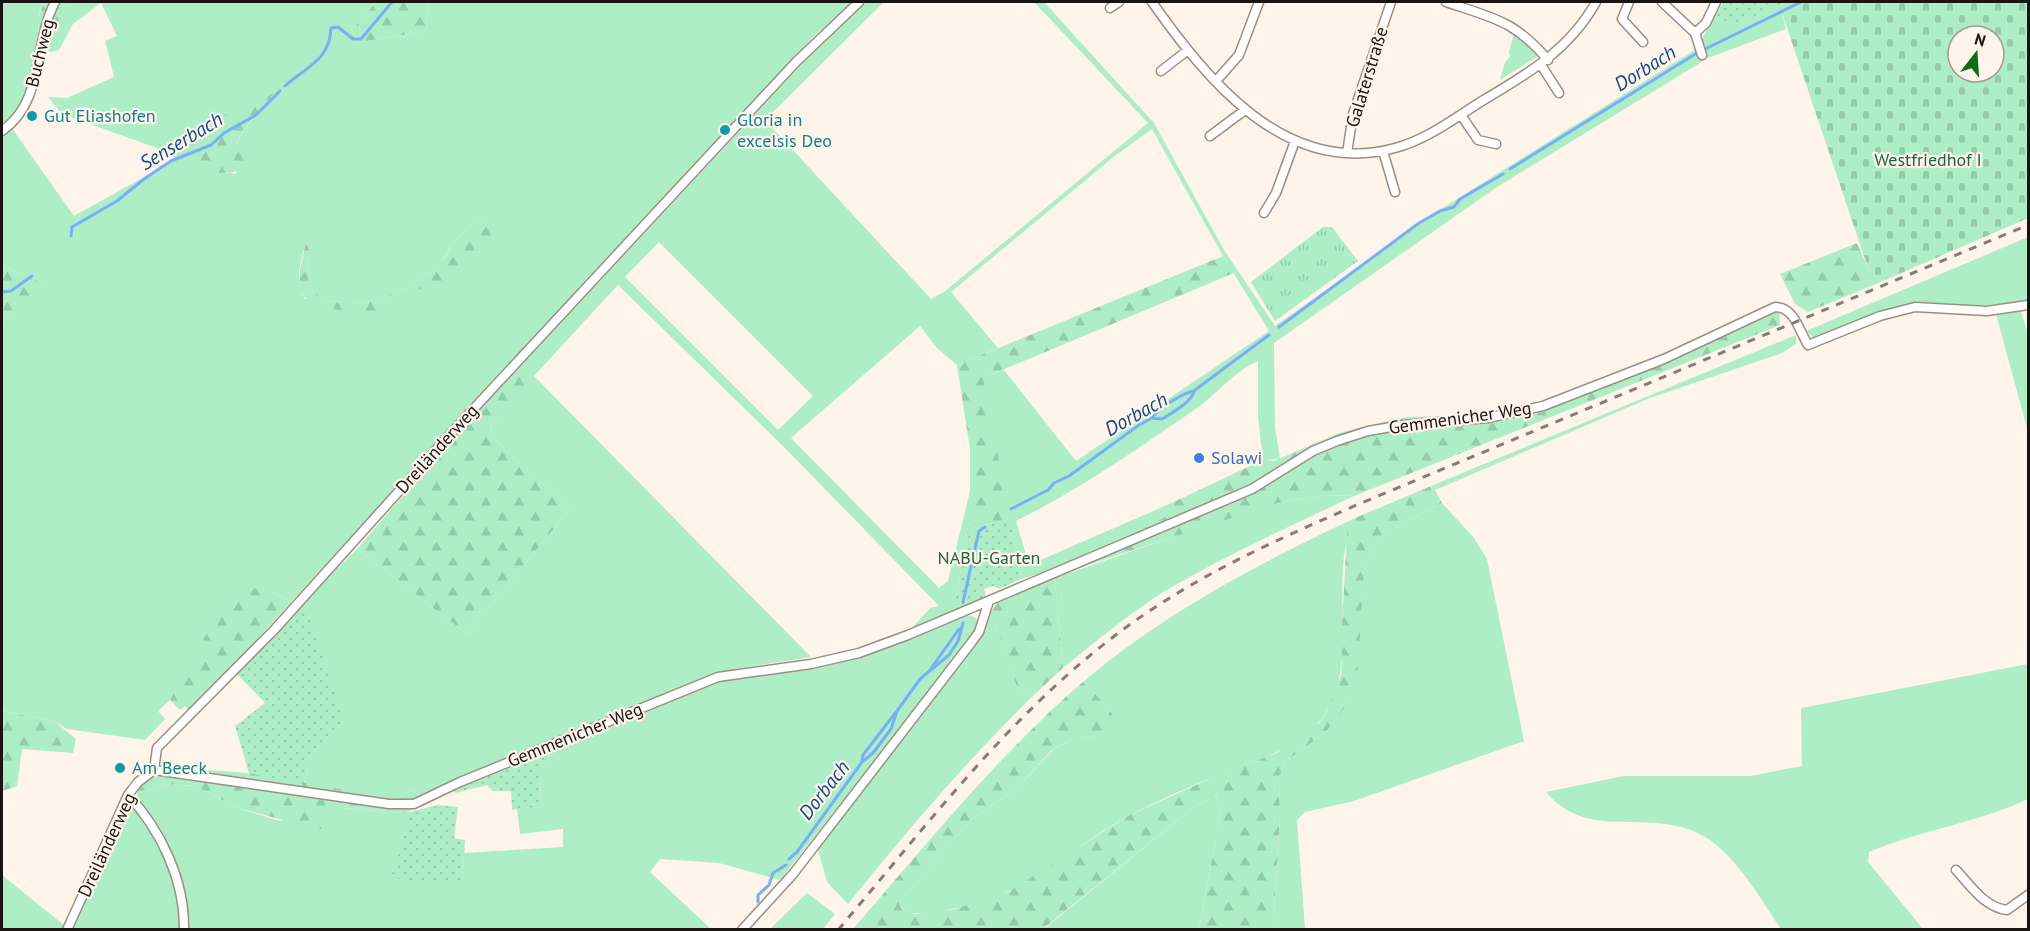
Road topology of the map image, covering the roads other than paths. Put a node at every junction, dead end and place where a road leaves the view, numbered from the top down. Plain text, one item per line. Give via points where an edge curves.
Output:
1 (55, 2) edge
2 (859, 2) edge
3 (1119, 2) edge
4 (1152, 2) edge
5 (1259, 2) edge
6 (1391, 2) edge
7 (1446, 2) edge
8 (1596, 2) edge
9 (1629, 2) edge
10 (1662, 2) edge
11 (1716, 2) edge
12 (1110, 8) dead end
13 (1695, 33) junction
14 (1643, 42) dead end
15 (1188, 51) junction
16 (1702, 55) dead end
17 (1544, 62) junction
18 (1161, 71) dead end
19 (1216, 81) junction
20 (1559, 93) dead end
21 (1245, 110) junction
22 (1461, 115) junction
23 (2, 131) edge
24 (1210, 136) dead end
25 (1295, 141) junction
26 (1496, 144) dead end
27 (1383, 151) junction
28 (1347, 153) junction
29 (1395, 192) dead end
30 (1264, 213) dead end
31 (2028, 305) edge
32 (989, 602) junction
33 (154, 770) junction
34 (128, 795) junction
35 (1956, 870) dead end
36 (2028, 895) edge
37 (68, 930) edge
38 (184, 930) edge
39 (742, 930) edge

1 - 23 street, Buchweg via 27,103
2 - 33 street, Dreiländerweg via 795,62 274,630 158,748
3 - 12 street
4 - 15 street
5 - 19 street via 1239,55
6 - 28 street, Galaterstraße via 1353,114
7 - 17 street via 1515,27 1532,41
8 - 17 street via 1586,21
9 - 14 street via 1622,19
10 - 13 street
11 - 13 street via 1706,23
13 - 16 street
15 - 18 street
15 - 19 street
17 - 20 street
17 - 22 street
19 - 21 street
21 - 24 street
21 - 25 street
22 - 26 street via 1477,143
22 - 27 street via 1422,137
25 - 28 street via 1326,152
25 - 30 street via 1276,193
27 - 28 street
27 - 29 street
31 - 32 street, Gemmenicher Weg via 1987,310 1915,307 1880,316 1808,345 1792,314 1775,306 1664,359 1543,406 1498,416 1403,425 1337,441 1313,451 1252,489
32 - 33 street, Gemmenicher Weg via 859,653 718,677 414,804 389,804
32 - 39 street via 971,643 793,874
33 - 34 street, Dreiländerweg
34 - 37 street, Dreiländerweg
34 - 38 street via 169,858 181,897
35 - 36 street via 1996,909 2007,910

